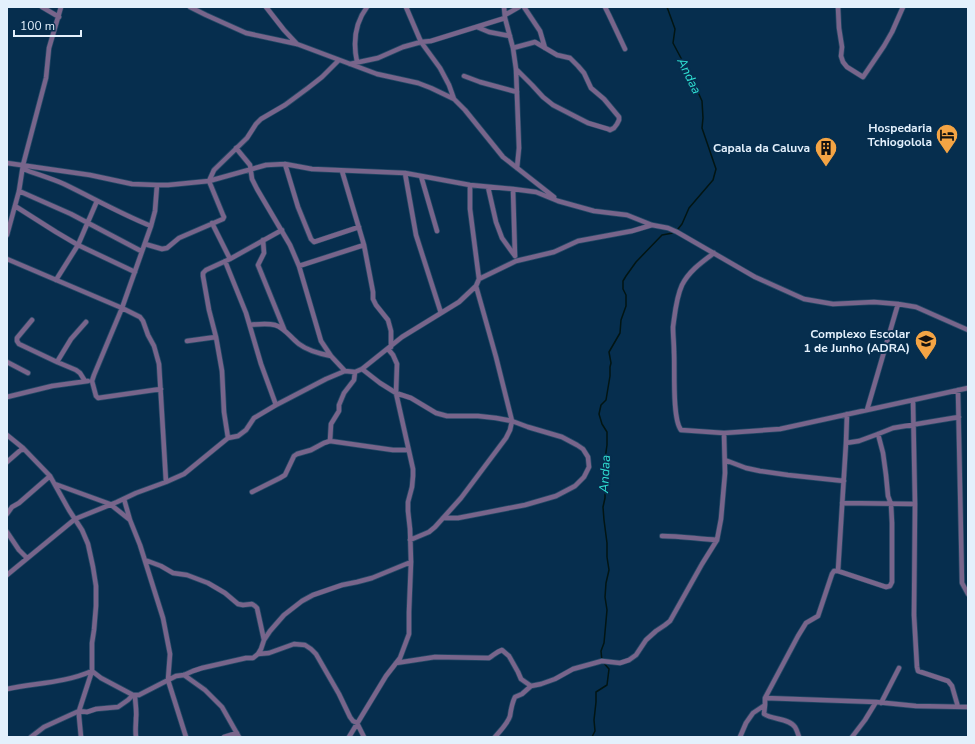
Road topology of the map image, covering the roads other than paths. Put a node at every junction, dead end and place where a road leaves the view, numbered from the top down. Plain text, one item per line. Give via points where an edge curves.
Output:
1 (42, 7) edge
2 (62, 7) edge
3 (190, 7) edge
4 (266, 7) edge
5 (367, 7) edge
6 (406, 7) edge
7 (504, 7) edge
8 (519, 7) edge
9 (524, 7) edge
10 (604, 7) edge
11 (838, 7) edge
12 (903, 7) edge
13 (505, 16) junction
14 (59, 17) junction
15 (477, 27) junction
16 (510, 36) junction
17 (421, 42) junction
18 (297, 44) junction
19 (513, 48) junction
20 (545, 48) junction
21 (625, 49) dead end
22 (339, 60) junction
23 (357, 62) junction
24 (350, 64) junction
25 (516, 69) junction
26 (464, 76) dead end
27 (517, 92) junction
28 (454, 99) junction
29 (236, 148) junction
30 (7, 163) edge
31 (285, 164) junction
32 (23, 167) junction
33 (517, 168) junction
34 (250, 169) junction
35 (342, 171) junction
36 (405, 173) junction
37 (422, 176) junction
38 (208, 181) junction
39 (158, 185) junction
40 (470, 185) junction
41 (488, 187) junction
42 (513, 189) junction
43 (19, 191) junction
44 (97, 201) junction
45 (558, 201) junction
46 (15, 206) junction
47 (88, 223) junction
48 (212, 223) junction
49 (652, 225) junction
50 (150, 226) junction
51 (359, 228) junction
52 (282, 230) junction
53 (437, 230) dead end
54 (7, 235) edge
55 (263, 240) junction
56 (144, 244) junction
57 (78, 245) junction
58 (364, 245) junction
59 (142, 251) junction
60 (714, 253) junction
61 (515, 256) junction
62 (7, 259) edge
63 (228, 260) junction
64 (516, 261) junction
65 (299, 266) junction
66 (135, 272) junction
67 (479, 279) junction
68 (56, 280) junction
69 (476, 286) junction
70 (898, 304) junction
71 (122, 308) junction
72 (441, 313) junction
73 (32, 320) dead end
74 (86, 322) dead end
75 (250, 325) junction
76 (284, 329) junction
77 (968, 330) edge
78 (216, 337) junction
79 (187, 341) dead end
80 (390, 348) junction
81 (332, 356) junction
82 (7, 362) edge
83 (57, 362) junction
84 (362, 369) junction
85 (345, 371) junction
86 (355, 372) junction
87 (28, 373) dead end
88 (85, 381) junction
89 (92, 381) junction
90 (968, 388) edge
91 (161, 389) junction
92 (958, 390) junction
93 (396, 393) junction
94 (7, 397) edge
95 (913, 400) junction
96 (276, 405) junction
97 (867, 410) junction
98 (847, 414) junction
99 (959, 417) junction
100 (512, 421) junction
101 (913, 425) junction
102 (724, 432) junction
103 (878, 434) junction
104 (8, 438) edge
105 (228, 438) junction
106 (330, 441) junction
107 (846, 442) junction
108 (23, 448) junction
109 (408, 450) junction
110 (725, 460) junction
111 (7, 462) edge
112 (50, 476) junction
113 (844, 481) junction
114 (166, 482) junction
115 (55, 484) junction
116 (252, 492) dead end
117 (124, 499) junction
118 (842, 503) junction
119 (110, 504) junction
120 (891, 504) junction
121 (915, 504) junction
122 (7, 514) edge
123 (443, 518) junction
124 (75, 519) junction
125 (130, 520) junction
126 (7, 532) edge
127 (662, 536) dead end
128 (410, 540) junction
129 (717, 540) junction
130 (27, 558) junction
131 (145, 560) junction
132 (411, 562) junction
133 (838, 571) junction
134 (7, 575) edge
135 (968, 594) edge
136 (264, 640) junction
137 (258, 654) junction
138 (396, 663) junction
139 (898, 668) dead end
140 (92, 671) junction
141 (184, 675) junction
142 (168, 680) junction
143 (530, 686) junction
144 (7, 689) edge
145 (134, 695) junction
146 (765, 698) junction
147 (876, 702) junction
148 (881, 702) junction
149 (765, 705) junction
150 (958, 707) junction
151 (968, 707) edge
152 (80, 711) junction
153 (358, 723) junction
154 (238, 735) edge
155 (31, 737) edge
156 (81, 737) edge
157 (136, 737) edge
158 (186, 737) edge
159 (224, 737) edge
160 (349, 737) edge
161 (364, 737) edge
162 (495, 737) edge
163 (740, 737) edge
164 (799, 737) edge
165 (852, 737) edge

1 - 14 street
2 - 14 street
3 - 18 street via 246,33
4 - 18 street
5 - 23 street via 356,31
6 - 17 street
7 - 13 street
8 - 13 street
9 - 20 street via 540,31
10 - 21 street
11 - 12 street via 843,62 846,67 863,77 884,46
13 - 15 street
13 - 16 street
14 - 32 street via 49,48 46,78
15 - 16 street
15 - 17 street
16 - 19 street
17 - 23 street via 378,58
17 - 28 street via 440,68
18 - 22 street
19 - 20 street via 534,42
19 - 25 street
20 - 25 street via 570,58 578,66 591,88 619,117 614,128 610,130 588,123 553,105
22 - 24 street
22 - 29 street via 286,105 261,119
23 - 24 street
24 - 28 street via 377,74 418,83
25 - 27 street
26 - 27 street
27 - 33 street
28 - 33 street via 492,145
29 - 34 street via 250,165
29 - 38 street via 214,170
30 - 32 street
31 - 34 street
31 - 35 street
31 - 51 street via 298,208 314,242
32 - 39 street via 90,175 132,184
32 - 43 street
32 - 44 street
33 - 45 street
34 - 38 street
34 - 52 street via 257,189
35 - 36 street
35 - 51 street
36 - 37 street
36 - 72 street via 416,235
37 - 40 street
37 - 53 street
38 - 39 street
38 - 48 street via 224,217
39 - 50 street via 156,211
40 - 41 street
40 - 67 street via 470,209
41 - 42 street
41 - 61 street via 502,238
42 - 45 street via 536,192
42 - 61 street
43 - 46 street
43 - 47 street
44 - 47 street
44 - 50 street
45 - 49 street via 594,211 626,215
46 - 54 street
46 - 57 street
47 - 57 street
47 - 59 street
48 - 56 street via 179,238 167,248
48 - 63 street
49 - 60 street via 677,232
49 - 64 street via 578,241 554,252
50 - 56 street
51 - 58 street
52 - 55 street
52 - 65 street
55 - 63 street
55 - 76 street via 264,253 258,265
56 - 59 street
57 - 66 street
57 - 68 street
58 - 65 street
58 - 80 street via 373,298 388,320
59 - 66 street
60 - 70 street via 755,277 804,299 833,304
60 - 102 street via 694,269 678,296 673,340 674,389 678,426 681,430
61 - 64 street
62 - 68 street
63 - 75 street
63 - 78 street via 203,273
64 - 67 street
65 - 81 street via 321,341
66 - 71 street
67 - 69 street
68 - 71 street
69 - 72 street via 459,302
69 - 100 street
70 - 77 street via 916,307
70 - 97 street
71 - 89 street
71 - 91 street via 143,321 156,350
72 - 80 street via 402,337
73 - 83 street via 17,341
74 - 83 street
75 - 76 street via 268,324
75 - 96 street
76 - 81 street via 300,345
78 - 79 street
78 - 105 street
80 - 84 street
80 - 93 street via 397,364
81 - 85 street
82 - 87 street
83 - 88 street via 76,370
84 - 86 street
84 - 93 street
85 - 86 street
85 - 96 street
86 - 106 street via 354,380 344,393 339,411 331,424
88 - 89 street
88 - 94 street
89 - 91 street via 98,398
90 - 92 street
91 - 114 street
92 - 95 street
92 - 99 street
93 - 100 street via 447,416 478,416
93 - 109 street
95 - 97 street
95 - 101 street
96 - 105 street via 254,418 238,436
97 - 98 street
98 - 102 street via 780,428
98 - 107 street
99 - 101 street
99 - 135 street via 962,583
100 - 123 street via 506,438
100 - 123 street via 562,437 578,445 588,457 589,467 584,477 575,486 556,496 525,505 458,518
101 - 103 street via 893,428
101 - 121 street
102 - 110 street
103 - 107 street via 859,441
103 - 120 street
104 - 108 street
105 - 114 street via 184,474
106 - 109 street
106 - 116 street via 297,454 285,475
107 - 113 street
108 - 111 street
108 - 112 street
109 - 128 street via 414,476 408,502
110 - 113 street via 746,468
110 - 129 street via 722,519
112 - 115 street
112 - 122 street
113 - 118 street
114 - 117 street
115 - 119 street
115 - 124 street
117 - 119 street
117 - 125 street
118 - 120 street
118 - 133 street
119 - 124 street
119 - 125 street
120 - 121 street
120 - 133 street via 890,586 886,587
121 - 150 street via 914,600 917,667 918,671 948,681
123 - 128 street via 429,532
124 - 130 street
124 - 140 street via 88,544 96,586
125 - 131 street
126 - 130 street
127 - 129 street
128 - 132 street
129 - 143 street via 670,621 646,640 636,655 629,660 602,661 574,669 555,679
130 - 134 street
131 - 136 street via 173,573 208,583 238,604 255,606
131 - 142 street via 163,618 170,654
132 - 136 street via 372,578 313,595 284,615
132 - 138 street via 409,634
133 - 146 street via 832,574 818,616 806,623
136 - 137 street
137 - 141 street via 253,658 202,668
137 - 153 street via 294,644 305,645 311,649 350,717
138 - 143 street via 435,657 489,658 502,650 509,656 521,679
138 - 153 street
139 - 148 street
140 - 144 street via 59,681
140 - 145 street
140 - 152 street
141 - 142 street
141 - 154 street via 222,707
142 - 145 street via 139,695
142 - 158 street
143 - 162 street via 515,697 507,722
145 - 152 street via 118,707
145 - 157 street
146 - 147 street
146 - 149 street
147 - 148 street
147 - 165 street
148 - 150 street
149 - 163 street via 753,713
149 - 164 street via 764,714 791,724
150 - 151 street
152 - 155 street via 44,727
152 - 156 street
153 - 160 street
153 - 161 street
154 - 159 street

